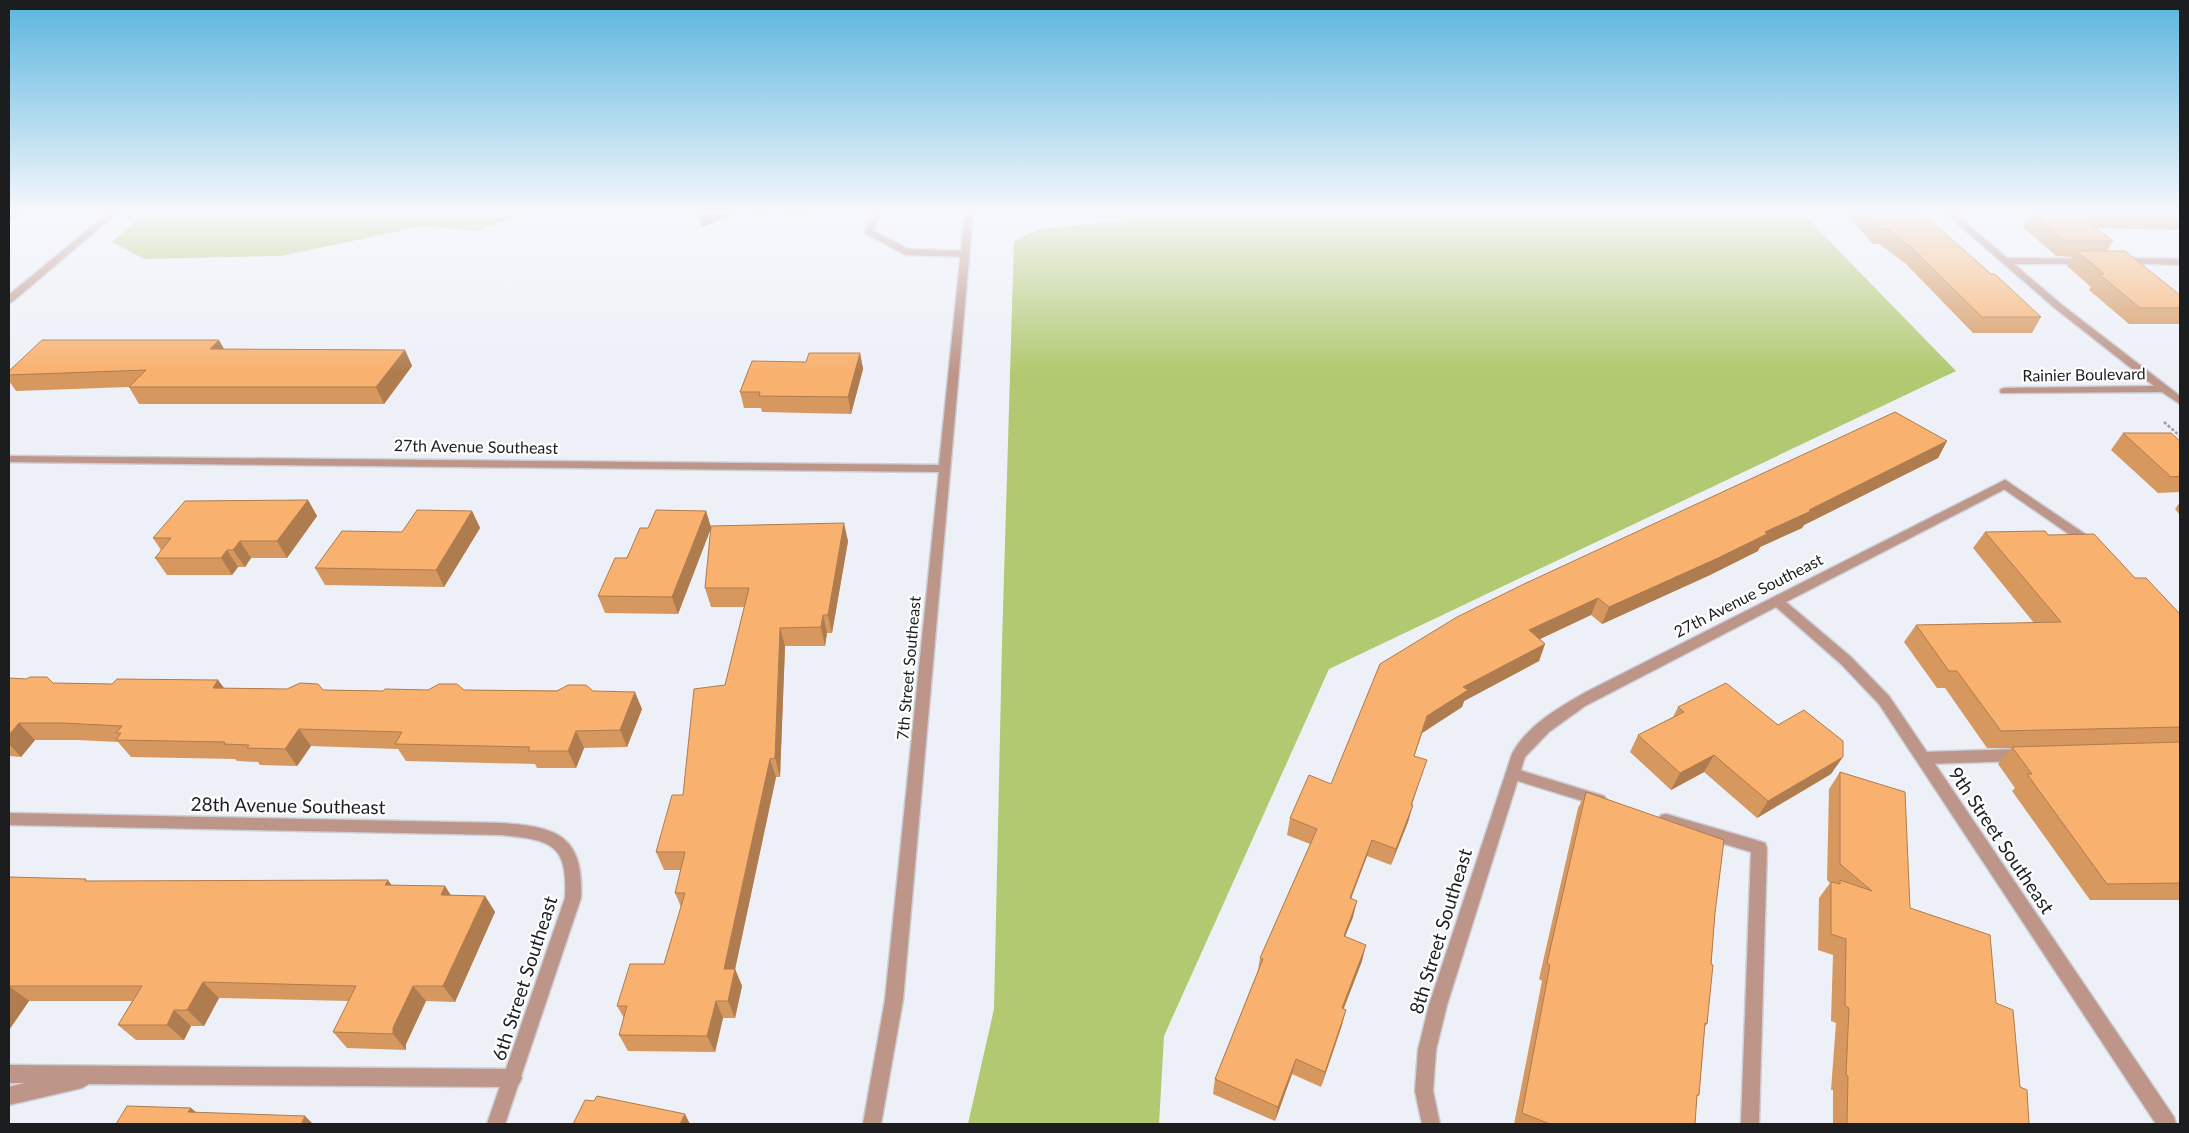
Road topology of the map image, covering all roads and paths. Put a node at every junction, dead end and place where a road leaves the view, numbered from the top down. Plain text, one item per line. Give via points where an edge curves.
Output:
1 (50, 266) edge
2 (964, 266) edge
3 (2011, 266) edge
4 (9, 300) edge
5 (2164, 389) junction
6 (2005, 392) dead end
7 (2180, 401) edge
8 (9, 459) edge
9 (944, 469) junction
10 (2100, 550) edge
11 (1777, 601) junction
12 (1519, 754) joint
13 (2036, 755) edge
14 (1924, 758) junction
15 (1513, 774) junction
16 (1611, 804) edge
17 (1648, 815) edge
18 (9, 819) edge
19 (562, 845) joint
20 (9, 1074) edge
21 (102, 1075) junction
22 (513, 1078) junction
23 (9, 1096) edge
24 (496, 1124) edge
25 (872, 1124) edge
26 (1431, 1124) edge
27 (1750, 1124) edge
28 (2167, 1124) edge

1 - 4 street
2 - 9 street, 7th Street Southeast
3 - 5 street
5 - 6 street, Rainier Boulevard
5 - 7 street
8 - 9 street, 27th Avenue Southeast
9 - 25 street, 7th Street Southeast via 894,1000
10 - 11 street, 27th Avenue Southeast via 2005,484
11 - 12 street, 27th Avenue Southeast via 1559,714 1537,732
11 - 14 street, 9th Street Southeast via 1862,675 1884,700
12 - 15 street, 8th Street Southeast
13 - 14 street
14 - 28 street, 9th Street Southeast
15 - 16 street
15 - 26 street, 8th Street Southeast via 1438,1005 1427,1050 1424,1091
17 - 27 street via 1758,848
18 - 19 street, 28th Avenue Southeast via 501,829 539,833
19 - 22 street, 6th Street Southeast via 571,857 574,869 573,898
20 - 21 street
21 - 22 street
21 - 23 street
22 - 24 street, 6th Street Southeast

